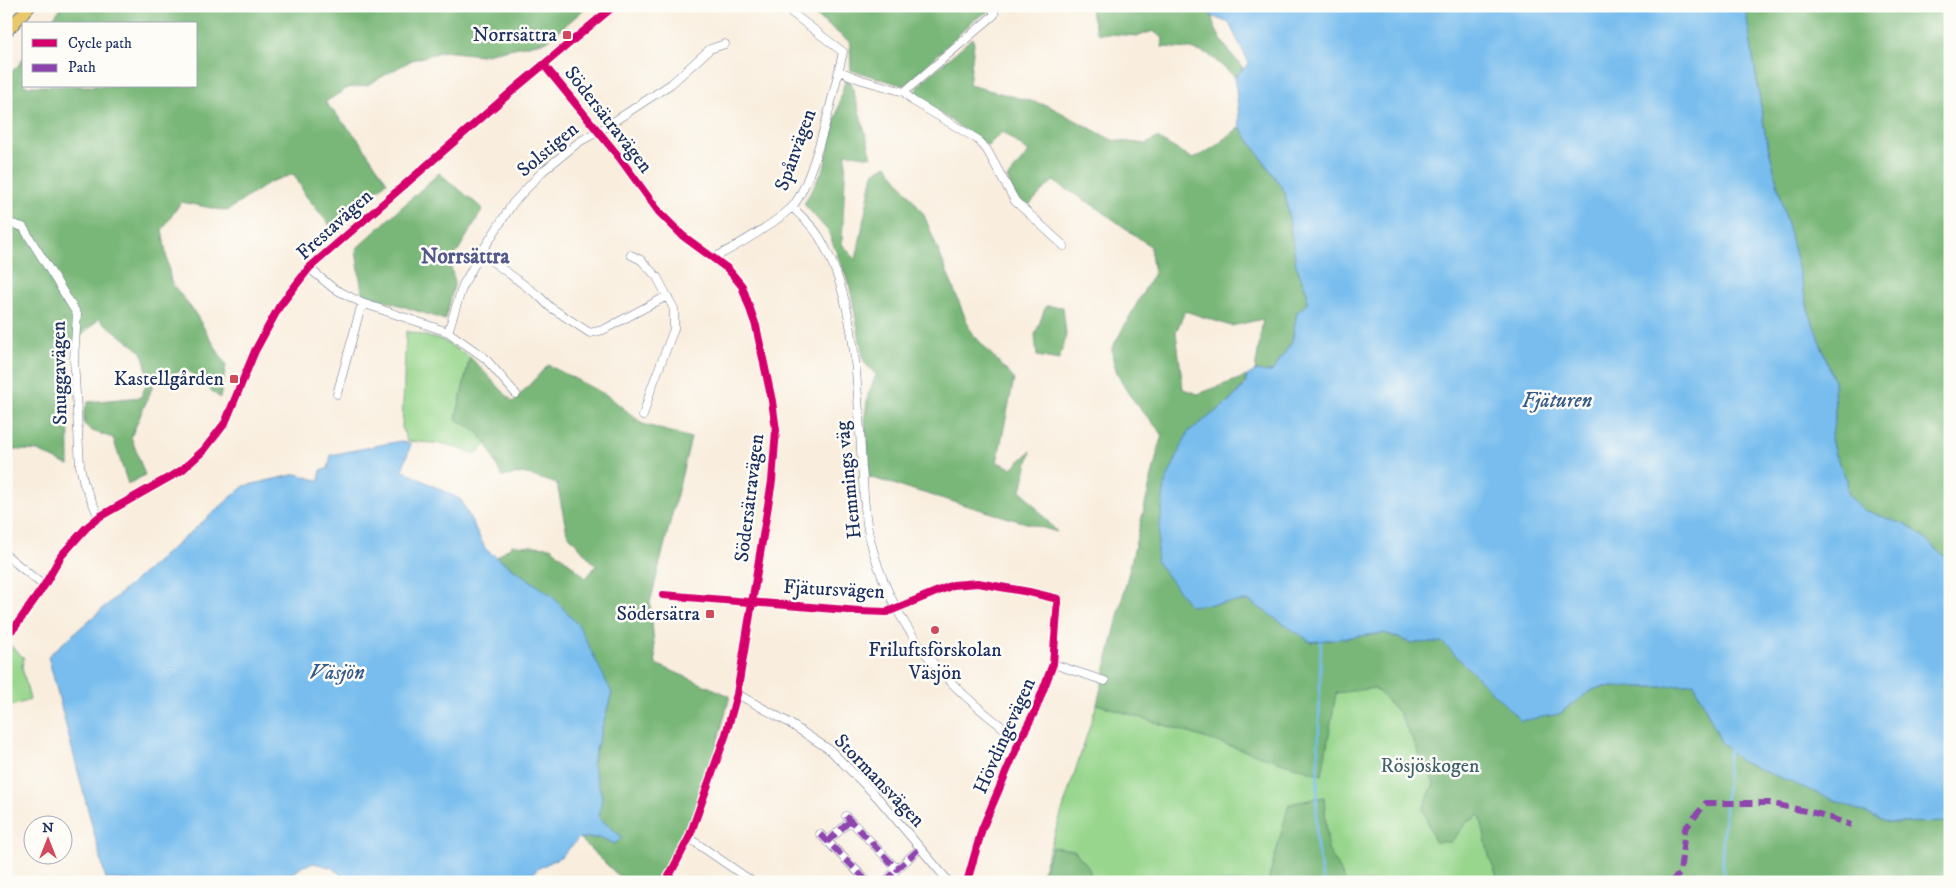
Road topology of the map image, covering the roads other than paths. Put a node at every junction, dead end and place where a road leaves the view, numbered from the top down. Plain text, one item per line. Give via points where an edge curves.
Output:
1 (30, 6) edge
2 (614, 6) edge
3 (782, 6) edge
4 (994, 6) edge
5 (6, 32) edge
6 (725, 44) dead end
7 (544, 65) junction
8 (839, 70) junction
9 (904, 92) junction
10 (597, 131) junction
11 (792, 207) junction
12 (6, 222) edge
13 (1064, 246) dead end
14 (482, 253) junction
15 (631, 255) dead end
16 (714, 258) junction
17 (309, 268) junction
18 (667, 296) junction
19 (362, 303) junction
20 (448, 332) junction
21 (336, 394) dead end
22 (516, 394) dead end
23 (643, 416) dead end
24 (100, 516) junction
25 (6, 555) edge
26 (41, 583) junction
27 (663, 595) dead end
28 (1058, 599) joint
29 (753, 602) junction
30 (896, 609) junction
31 (6, 634) edge
32 (1053, 664) junction
33 (1105, 681) dead end
34 (736, 694) junction
35 (1020, 740) junction
36 (820, 834) dead end
37 (689, 838) junction
38 (827, 842) junction
39 (920, 848) junction
40 (897, 868) junction
41 (666, 882) edge
42 (753, 882) edge
43 (868, 882) edge
44 (885, 882) edge
45 (949, 882) edge
46 (967, 882) edge

1 - 5 highway
2 - 7 street, Frestavägen
3 - 8 street, Spånvägen via 844,52
4 - 9 street via 994,15
6 - 10 street, Solstigen via 710,49 671,84
7 - 10 street, Södersätravägen
7 - 17 street, Frestavägen
8 - 9 street
8 - 11 street, Spånvägen via 812,168
9 - 13 street via 913,101 977,139 987,150 1015,201
10 - 14 street, Solstigen via 543,171 513,203
10 - 16 street, Södersätravägen via 660,212 683,236
11 - 16 street, Spånvägen
11 - 30 street, Hemmings väg via 819,236 842,286 852,340 869,534
12 - 24 street, Snuggavägen via 23,227 77,314 74,359 80,466 84,484
14 - 18 street via 550,307 590,333 603,330
14 - 20 street, Solstigen via 463,286
15 - 18 street via 641,260 657,277
16 - 29 street, Södersätravägen via 728,269 746,296 756,326 776,430 773,473
17 - 19 street via 333,288
17 - 24 street, Frestavägen via 280,307 255,351 224,423 204,450 182,470
18 - 23 street via 674,309 674,329
19 - 20 street
19 - 21 street
20 - 22 street via 485,358
24 - 26 street, Frestavägen via 61,556
25 - 26 street
26 - 31 street, Frestavägen via 15,627
27 - 29 street, Fjätursvägen
28 - 30 street, Fjätursvägen via 978,583 953,586
28 - 32 street, Hövdingevägen
29 - 30 street, Fjätursvägen via 858,611 887,612
29 - 34 street, Södersätravägen
30 - 35 street, Hemmings väg via 944,677 989,718
32 - 33 street, Hövdingevägen
32 - 35 street, Hövdingevägen
34 - 37 street, Södersätravägen via 726,734
34 - 39 street, Stormansvägen via 830,750 878,798
35 - 46 street, Hövdingevägen via 982,829
36 - 38 street
37 - 41 street, Södersätravägen
37 - 42 street
38 - 40 street via 848,818
38 - 43 street
39 - 40 street, Stormansvägen
39 - 45 street, Stormansvägen
40 - 44 street, Stormansvägen

